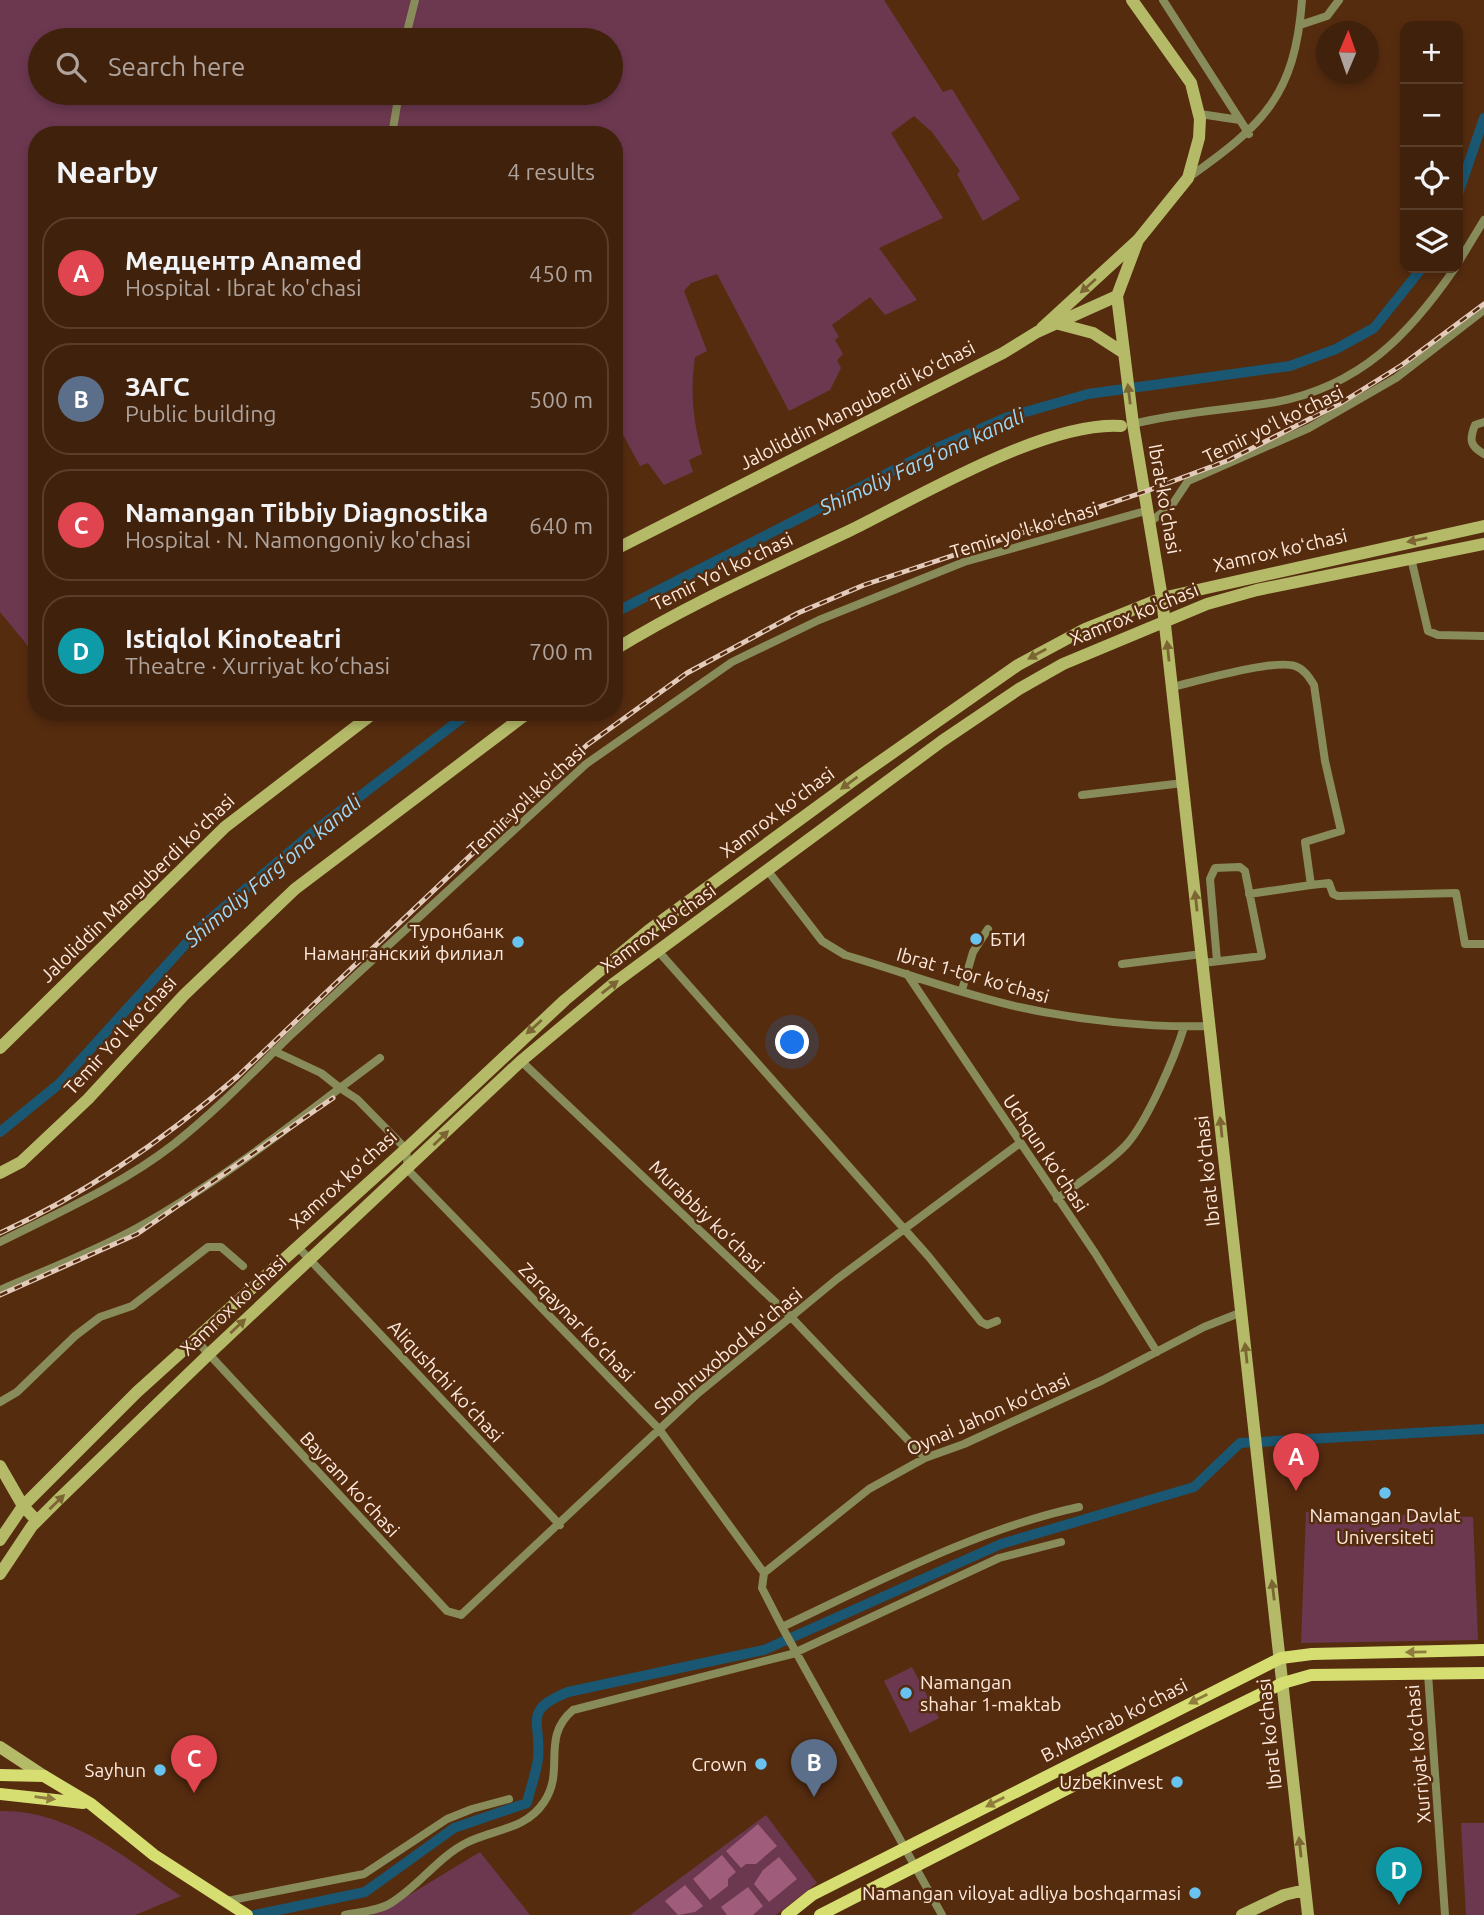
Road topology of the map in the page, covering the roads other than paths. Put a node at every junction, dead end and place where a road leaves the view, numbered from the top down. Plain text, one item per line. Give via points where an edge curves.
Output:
1 (415, 0) edge
2 (1132, 0) edge
3 (1163, 0) edge
4 (1302, 0) edge
5 (1339, 0) edge
6 (1300, 25) junction
7 (408, 28) edge
8 (397, 105) edge
9 (1200, 114) junction
10 (1240, 121) junction
11 (394, 126) edge
12 (1249, 134) junction
13 (1188, 178) junction
14 (1484, 220) edge
15 (1138, 240) junction
16 (1463, 255) edge
17 (1451, 273) edge
18 (1117, 296) junction
19 (1484, 310) edge
20 (1059, 324) junction
21 (1037, 332) junction
22 (1124, 359) junction
23 (1484, 422) edge
24 (1127, 425) junction
25 (1484, 454) edge
26 (1149, 516) junction
27 (1484, 526) edge
28 (1484, 544) edge
29 (623, 545) edge
30 (1411, 558) junction
31 (1162, 598) junction
32 (1164, 620) junction
33 (1484, 636) edge
34 (623, 645) edge
35 (1172, 687) junction
36 (363, 721) edge
37 (517, 721) edge
38 (1183, 783) junction
39 (1083, 795) dead end
40 (768, 871) junction
41 (723, 876) junction
42 (1311, 885) junction
43 (1250, 894) junction
44 (736, 895) junction
45 (988, 929) dead end
46 (1484, 944) edge
47 (659, 952) junction
48 (1202, 959) junction
49 (1217, 961) junction
50 (1122, 964) dead end
51 (907, 974) junction
52 (962, 990) junction
53 (1210, 1026) junction
54 (1184, 1027) junction
55 (0, 1048) edge
56 (274, 1051) junction
57 (380, 1058) dead end
58 (521, 1061) junction
59 (340, 1088) junction
60 (1020, 1143) junction
61 (406, 1149) junction
62 (408, 1170) junction
63 (0, 1173) edge
64 (1056, 1199) junction
65 (904, 1230) junction
66 (0, 1242) edge
67 (297, 1246) junction
68 (310, 1259) junction
69 (243, 1266) dead end
70 (0, 1290) edge
71 (1242, 1312) junction
72 (791, 1317) junction
73 (997, 1321) dead end
74 (194, 1338) junction
75 (1157, 1352) junction
76 (209, 1354) junction
77 (0, 1402) edge
78 (659, 1429) junction
79 (925, 1458) junction
80 (0, 1466) edge
81 (23, 1506) junction
82 (1079, 1507) dead end
83 (37, 1521) junction
84 (560, 1525) junction
85 (0, 1540) edge
86 (1061, 1542) dead end
87 (764, 1573) junction
88 (0, 1574) edge
89 (474, 1605) joint
90 (783, 1628) junction
91 (794, 1650) junction
92 (1484, 1650) edge
93 (1281, 1658) junction
94 (1484, 1673) edge
95 (1428, 1674) junction
96 (1283, 1683) junction
97 (0, 1747) edge
98 (0, 1775) edge
99 (44, 1776) junction
100 (0, 1794) edge
101 (509, 1799) dead end
102 (91, 1804) junction
103 (904, 1847) junction
104 (915, 1866) junction
105 (1305, 1889) junction
106 (237, 1908) edge
107 (345, 1915) edge
108 (788, 1915) edge
109 (820, 1915) edge
110 (942, 1915) edge
111 (1242, 1915) edge
112 (1308, 1915) edge
113 (1445, 1915) edge

1 - 7 street
2 - 9 main road via 1191,83
3 - 10 street
4 - 6 street
5 - 6 street via 1327,16
6 - 12 street via 1287,78
8 - 11 street
9 - 10 street
9 - 13 main road
10 - 12 street
12 - 13 street
13 - 15 main road
14 - 16 street
15 - 18 main road
15 -> 21 main road
17 - 24 street via 1405,334 1338,381 1276,402 1173,414
18 - 20 main road, Jaloliddin Manguberdi koʻchasi
18 - 22 main road, Ibrat ko'chasi
19 - 26 street, Temir yoʻl koʻchasi via 1396,377 1309,428 1188,481 1172,505
20 - 21 main road, Jaloliddin Manguberdi koʻchasi
20 - 22 main road via 1093,333
21 - 29 main road, Jaloliddin Manguberdi koʻchasi
24 -> 22 main road, Ibrat ko'chasi
23 - 25 street via 1475,425 1471,440
24 - 26 main road, Ibrat ko'chasi
24 - 34 main road, Temir Yoʻl koʻchasi via 1082,429 1017,449 704,599
26 - 31 main road, Ibrat ko'chasi
26 - 56 street, Temir yo'l ko'chasi via 964,562 819,620 732,662 586,764
27 -> 31 main road, Xamrox koʻchasi
28 - 30 main road, Xamrox ko'chasi
30 - 32 main road, Xamrox ko'chasi via 1257,590
30 - 33 street via 1428,631
31 - 32 main road, Ibrat ko'chasi
31 -> 41 main road, Xamrox koʻchasi via 1085,629 1018,665
35 -> 32 main road, Ibrat ko'chasi
32 - 40 main road, Xamrox ko'chasi via 1063,664 1019,689
35 - 38 main road, Ibrat ko'chasi
35 - 42 street via 1276,664 1295,666 1308,675 1314,685 1341,827 1336,834 1305,842
36 - 55 main road, Jaloliddin Manguberdi koʻchasi via 225,827
37 - 63 main road, Temir Yoʻl koʻchasi via 295,889 184,995 88,1099 21,1162
38 - 39 street
48 -> 38 main road, Ibrat ko'chasi
40 - 44 main road, Xamrox ko'chasi
40 - 51 street, Ibrat 1-tor koʻchasi via 829,948
41 - 44 street
41 -> 61 main road, Xamrox koʻchasi via 565,1000
42 - 43 street
42 - 46 street via 1329,883 1338,896 1456,893 1465,944
43 - 49 street via 1262,956
43 - 49 street via 1240,867 1213,870
44 - 47 main road, Xamrox ko'chasi
45 - 52 street via 973,952
58 -> 47 main road, Xamrox ko'chasi
47 - 65 street
48 - 49 street
48 - 50 street
48 - 53 main road, Ibrat ko'chasi
51 - 52 street, Ibrat 1-tor koʻchasi
51 - 60 street, Uchqun koʻchasi
52 - 54 street, Ibrat 1-tor koʻchasi via 1053,1014
53 - 54 street, Ibrat 1-tor koʻchasi
71 -> 53 main road, Ibrat ko'chasi
54 - 64 street via 1137,1131 1117,1153
56 - 59 street via 321,1073
56 - 66 street, Temir yo'l ko'chasi via 221,1105 158,1155
57 - 59 street
62 -> 58 main road, Xamrox ko'chasi
58 - 72 street, Murabbiy ko‘chasi
59 - 61 street
59 - 70 street via 180,1203 82,1256
60 - 64 street, Uchqun koʻchasi
60 - 65 street, Shohruxobod ko'chasi
61 - 62 street
61 - 67 main road, Xamrox koʻchasi
62 - 68 main road, Xamrox ko'chasi
62 - 78 street, Zarqaynar ko‘chasi
64 - 75 street, Uchqun koʻchasi
65 - 72 street, Shohruxobod ko'chasi
65 - 73 street via 984,1324
67 - 68 street, Aliqushchi ko‘chasi
67 - 74 main road, Xamrox koʻchasi
76 -> 68 main road, Xamrox ko'chasi
68 - 84 street, Aliqushchi ko‘chasi
69 - 77 street via 221,1247 208,1247 132,1306 100,1317
71 - 75 street, Oynai Jahon ko‘chasi
93 -> 71 main road, Ibrat ko'chasi
72 - 78 street, Shohruxobod ko'chasi
72 - 79 street, Murabbiy ko‘chasi
74 - 76 street
74 - 81 main road, Xamrox koʻchasi
75 - 79 street, Oynai Jahon ko‘chasi
83 -> 76 main road, Xamrox ko'chasi
76 - 89 street, Bayram ko‘chasi via 447,1611 461,1615
78 - 84 street, Shohruxobod ko'chasi
78 - 87 street, Zarqaynar ko‘chasi
79 - 87 street, Oynai Jahon ko‘chasi via 869,1489
80 - 81 main road
81 - 83 main road
81 - 85 main road, Xamrox koʻchasi
82 - 90 street via 984,1535
83 - 88 main road, Xamrox ko'chasi
84 - 89 street, Shohruxobod ko'chasi
86 - 91 street via 999,1558
87 - 90 street via 762,1588
90 - 91 street
91 - 103 street
91 - 107 street via 573,1710 556,1731 552,1785 530,1820 464,1844 390,1904
92 -> 93 main road, B.Mashrab ko'chasi
93 - 96 main road, Ibrat ko'chasi
93 -> 103 main road, B.Mashrab ko'chasi
94 - 95 main road, B.Mashrab ko'chasi
95 - 96 main road, B.Mashrab ko'chasi via 1311,1675
95 - 113 street, Xurriyat ko‘chasi
96 - 104 main road, B.Mashrab ko'chasi
105 -> 96 main road, Ibrat ko'chasi
97 - 99 main road
98 - 99 main road
99 - 102 main road
100 -> 102 main road
101 - 106 street via 447,1819 364,1874
102 - 106 main road via 154,1855
103 - 104 street
103 - 108 main road, B.Mashrab ko'chasi via 813,1895
104 - 109 main road, B.Mashrab ko'chasi
104 - 110 street
105 - 111 main road
105 - 112 main road, Ibrat ko'chasi

